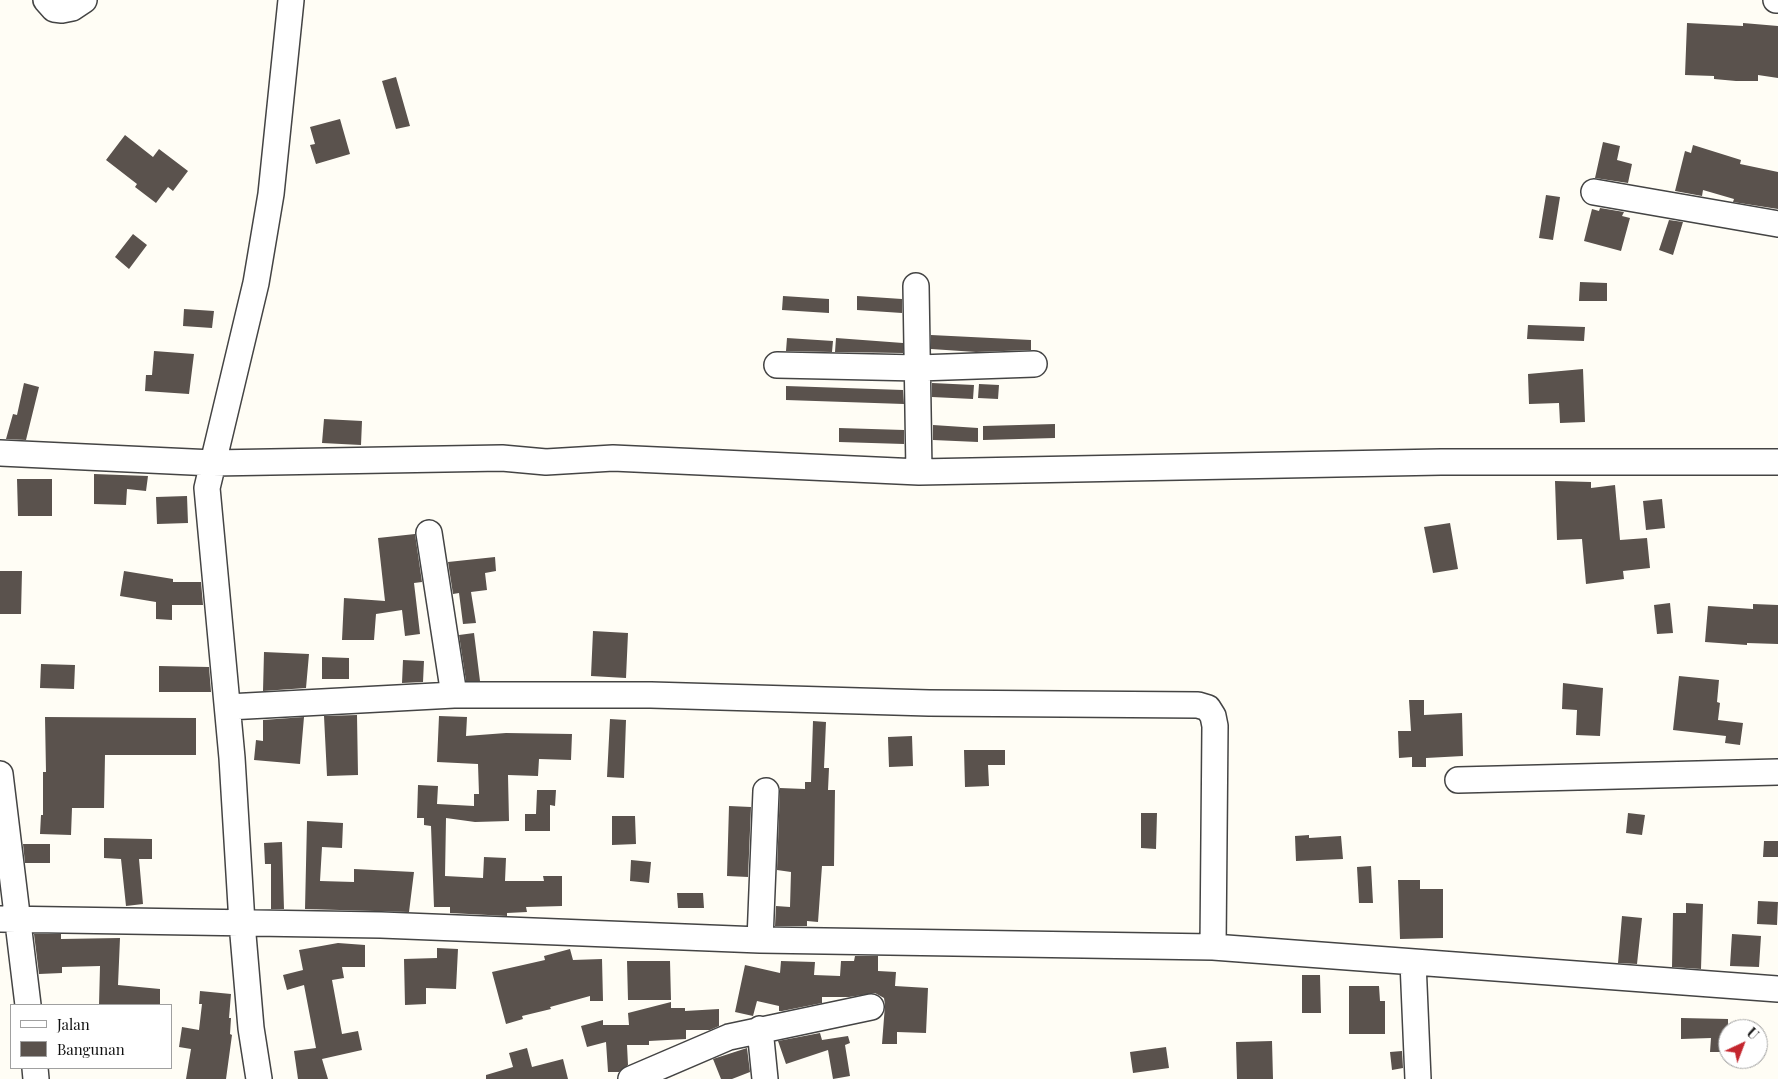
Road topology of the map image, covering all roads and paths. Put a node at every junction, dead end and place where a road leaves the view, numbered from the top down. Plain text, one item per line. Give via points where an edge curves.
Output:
1 (46, 0) edge
2 (84, 0) edge
3 (291, 0) edge
4 (1594, 192) dead end
5 (1778, 224) edge
6 (916, 286) dead end
7 (1034, 364) dead end
8 (777, 365) dead end
9 (919, 368) junction
10 (0, 453) edge
11 (1778, 462) edge
12 (213, 463) junction
13 (920, 472) junction
14 (429, 533) dead end
15 (454, 695) junction
16 (228, 707) junction
17 (1778, 772) edge
18 (0, 774) edge
19 (1458, 780) dead end
20 (766, 791) dead end
21 (8, 919) edge
22 (242, 923) junction
23 (760, 940) junction
24 (1213, 947) junction
25 (1413, 962) junction
26 (1778, 989) edge
27 (28, 1004) edge
28 (871, 1006) dead end
29 (760, 1029) junction
30 (259, 1079) edge
31 (632, 1079) edge
32 (765, 1079) edge
33 (1418, 1079) edge

1 - 2 street via 54,9 62,10
3 - 12 street via 269,204 256,283
4 - 5 street
6 - 9 street
7 - 9 street
8 - 9 street
9 - 13 street
10 - 12 street
11 - 13 street via 1441,462
12 - 13 street via 502,458 546,462 612,458
12 - 16 street via 207,488
14 - 15 street
15 - 16 street
15 - 24 street via 651,695 929,703 1198,705 1208,708 1214,726
16 - 22 street
17 - 19 street
18 - 21 street
20 - 23 street
21 - 22 street
21 - 27 street
22 - 23 street via 380,925
22 - 30 street
23 - 24 street
24 - 25 street
25 - 26 street
25 - 33 street
28 - 29 street
29 - 31 street via 729,1037
29 - 32 street

